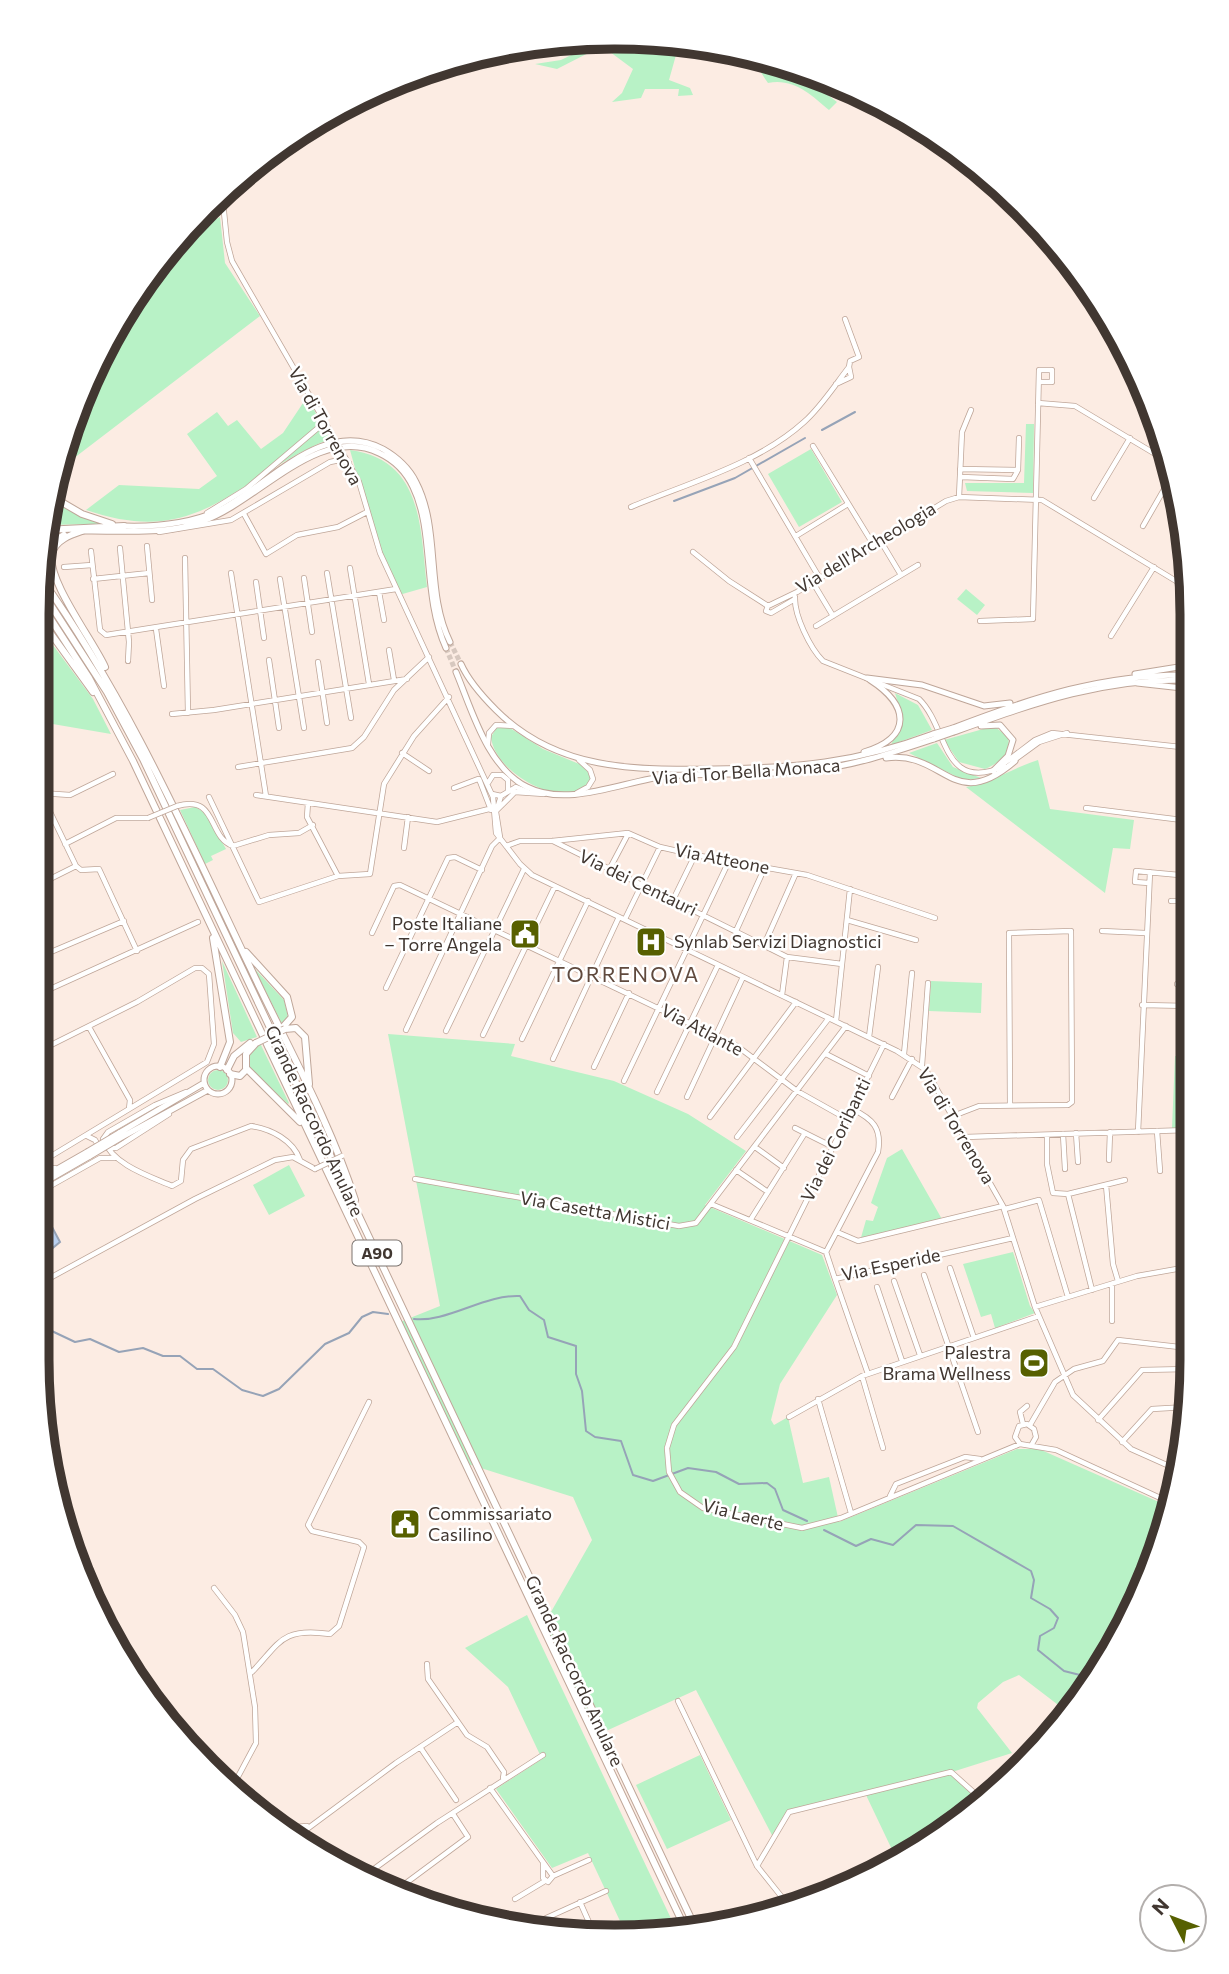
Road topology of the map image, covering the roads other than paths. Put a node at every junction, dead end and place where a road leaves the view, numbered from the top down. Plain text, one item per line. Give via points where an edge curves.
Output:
1 (223, 207) edge
2 (845, 319) dead end
3 (1039, 382) dead end
4 (1038, 403) junction
5 (971, 410) dead end
6 (326, 422) junction
7 (1019, 438) dead end
8 (1130, 438) junction
9 (813, 446) dead end
10 (1157, 455) edge
11 (750, 460) junction
12 (350, 464) junction
13 (960, 469) junction
14 (1018, 470) junction
15 (961, 477) junction
16 (1165, 487) edge
17 (959, 496) junction
18 (1035, 498) junction
19 (1094, 498) dead end
20 (61, 501) edge
21 (848, 504) junction
22 (631, 507) dead end
23 (367, 512) junction
24 (244, 514) junction
25 (202, 516) junction
26 (124, 526) junction
27 (1143, 526) dead end
28 (56, 529) edge
29 (82, 531) junction
30 (154, 532) junction
31 (796, 536) junction
32 (54, 540) edge
33 (880, 540) junction
34 (873, 544) junction
35 (147, 546) dead end
36 (120, 548) dead end
37 (53, 551) edge
38 (91, 551) dead end
39 (693, 552) dead end
40 (185, 558) dead end
41 (52, 560) edge
42 (92, 565) junction
43 (918, 565) dead end
44 (64, 567) dead end
45 (1154, 567) junction
46 (350, 568) dead end
47 (149, 573) junction
48 (231, 573) dead end
49 (327, 573) dead end
50 (901, 575) junction
51 (122, 576) junction
52 (819, 577) junction
53 (304, 578) dead end
54 (93, 579) junction
55 (280, 579) dead end
56 (812, 581) junction
57 (256, 582) dead end
58 (1179, 583) edge
59 (396, 589) junction
60 (50, 591) edge
61 (379, 592) junction
62 (797, 592) junction
63 (355, 596) junction
64 (795, 599) junction
65 (152, 600) dead end
66 (332, 600) junction
67 (49, 603) edge
68 (307, 603) junction
69 (768, 606) junction
70 (284, 607) junction
71 (260, 611) junction
72 (237, 615) junction
73 (832, 616) junction
74 (49, 617) edge
75 (384, 620) dead end
76 (980, 621) dead end
77 (185, 624) junction
78 (816, 626) dead end
79 (156, 629) junction
80 (49, 631) edge
81 (313, 632) dead end
82 (128, 633) junction
83 (1111, 636) dead end
84 (264, 638) dead end
85 (389, 650) dead end
86 (429, 657) junction
87 (269, 660) dead end
88 (128, 661) dead end
89 (318, 662) dead end
90 (461, 664) tunnel mouth
91 (1180, 666) edge
92 (456, 672) tunnel mouth
93 (1180, 677) edge
94 (867, 678) junction
95 (407, 679) junction
96 (394, 680) junction
97 (1123, 680) junction
98 (369, 684) junction
99 (163, 686) dead end
100 (346, 688) junction
101 (1180, 688) edge
102 (116, 692) junction
103 (322, 692) junction
104 (298, 696) junction
105 (449, 697) junction
106 (1031, 699) junction
107 (275, 700) junction
108 (251, 704) junction
109 (108, 712) junction
110 (188, 713) junction
111 (172, 714) dead end
112 (351, 718) dead end
113 (327, 723) dead end
114 (514, 726) junction
115 (279, 728) dead end
116 (304, 728) dead end
117 (967, 728) junction
118 (953, 730) junction
119 (1067, 733) junction
120 (933, 737) junction
121 (488, 744) junction
122 (1180, 747) edge
123 (402, 753) junction
124 (494, 754) junction
125 (876, 758) junction
126 (579, 760) junction
127 (842, 761) junction
128 (1015, 761) junction
129 (260, 763) junction
130 (238, 767) dead end
131 (429, 771) dead end
132 (993, 771) junction
133 (113, 774) dead end
134 (493, 776) junction
135 (480, 777) junction
136 (487, 783) junction
137 (454, 788) dead end
138 (508, 790) junction
139 (577, 793) junction
140 (49, 794) edge
141 (492, 794) junction
142 (531, 794) junction
143 (548, 794) junction
144 (256, 795) dead end
145 (266, 796) junction
146 (501, 796) junction
147 (209, 797) dead end
148 (487, 802) junction
149 (494, 802) junction
150 (308, 803) junction
151 (1086, 808) dead end
152 (49, 810) edge
153 (493, 810) junction
154 (379, 813) junction
155 (408, 817) junction
156 (1180, 820) edge
157 (313, 825) junction
158 (628, 833) junction
159 (500, 838) junction
160 (552, 841) junction
161 (65, 844) junction
162 (230, 846) junction
163 (506, 846) junction
164 (660, 847) junction
165 (404, 848) dead end
166 (695, 856) junction
167 (729, 861) junction
168 (76, 866) junction
169 (765, 867) junction
170 (524, 869) junction
171 (482, 870) junction
172 (609, 870) junction
173 (1150, 872) junction
174 (796, 873) junction
175 (1180, 875) edge
176 (338, 876) junction
177 (49, 880) edge
178 (1149, 883) junction
179 (555, 886) junction
180 (641, 886) junction
181 (850, 889) junction
182 (429, 898) junction
183 (673, 900) junction
184 (588, 901) junction
185 (1171, 901) dead end
186 (1180, 901) edge
187 (461, 913) junction
188 (703, 915) junction
189 (622, 918) junction
190 (935, 918) dead end
191 (847, 920) junction
192 (124, 921) junction
193 (198, 922) dead end
194 (210, 922) junction
195 (229, 924) junction
196 (494, 929) junction
197 (736, 931) junction
198 (1102, 932) dead end
199 (372, 933) dead end
200 (1145, 933) junction
201 (916, 940) dead end
202 (527, 944) junction
203 (764, 945) junction
204 (687, 949) junction
205 (137, 951) junction
206 (49, 953) edge
207 (787, 957) junction
208 (560, 960) junction
209 (842, 964) junction
210 (718, 965) junction
211 (878, 967) dead end
212 (912, 973) dead end
213 (591, 976) junction
214 (744, 977) junction
215 (928, 983) dead end
216 (1177, 984) dead end
217 (1180, 984) edge
218 (386, 988) dead end
219 (49, 991) edge
220 (629, 993) junction
221 (782, 995) junction
222 (796, 1002) junction
223 (1142, 1004) junction
224 (1180, 1006) edge
225 (659, 1007) junction
226 (829, 1018) junction
227 (836, 1021) junction
228 (690, 1023) junction
229 (846, 1026) junction
230 (89, 1027) junction
231 (284, 1028) junction
232 (406, 1030) dead end
233 (446, 1031) dead end
234 (715, 1034) junction
235 (483, 1035) dead end
236 (869, 1037) junction
237 (522, 1040) dead end
238 (256, 1042) junction
239 (884, 1044) junction
240 (49, 1046) edge
241 (826, 1054) junction
242 (904, 1054) junction
243 (754, 1058) junction
244 (553, 1059) dead end
245 (912, 1059) junction
246 (922, 1066) junction
247 (594, 1067) dead end
248 (247, 1069) junction
249 (226, 1070) junction
250 (869, 1076) junction
251 (781, 1080) junction
252 (624, 1081) dead end
253 (204, 1083) junction
254 (208, 1090) junction
255 (797, 1091) junction
256 (194, 1092) junction
257 (657, 1092) dead end
258 (313, 1097) junction
259 (687, 1097) dead end
260 (892, 1097) dead end
261 (1010, 1105) junction
262 (852, 1109) junction
263 (127, 1111) junction
264 (953, 1116) junction
265 (710, 1117) dead end
266 (847, 1119) junction
267 (105, 1125) junction
268 (795, 1128) dead end
269 (1180, 1130) edge
270 (1157, 1131) junction
271 (1110, 1132) junction
272 (1138, 1132) junction
273 (805, 1133) junction
274 (1076, 1133) junction
275 (1063, 1134) junction
276 (1047, 1135) junction
277 (87, 1136) junction
278 (965, 1137) junction
279 (103, 1138) junction
280 (122, 1138) junction
281 (737, 1138) dead end
282 (314, 1143) junction
283 (755, 1147) junction
284 (833, 1147) junction
285 (107, 1148) junction
286 (87, 1154) junction
287 (342, 1156) dead end
288 (49, 1158) edge
289 (100, 1158) junction
290 (118, 1158) junction
291 (300, 1160) junction
292 (1109, 1160) dead end
293 (1078, 1162) dead end
294 (784, 1168) junction
295 (1065, 1169) dead end
296 (49, 1170) edge
297 (736, 1170) junction
298 (1160, 1171) dead end
299 (49, 1174) edge
300 (49, 1179) edge
301 (415, 1179) dead end
302 (1125, 1180) dead end
303 (1106, 1185) junction
304 (49, 1187) edge
305 (768, 1192) junction
306 (1068, 1194) junction
307 (711, 1204) junction
308 (1004, 1208) junction
309 (751, 1219) junction
310 (363, 1225) junction
311 (838, 1232) junction
312 (789, 1236) junction
313 (1013, 1238) junction
314 (827, 1252) junction
315 (950, 1268) dead end
316 (1180, 1269) edge
317 (924, 1275) dead end
318 (49, 1279) edge
319 (835, 1279) junction
320 (894, 1281) dead end
321 (1118, 1282) junction
322 (1112, 1284) junction
323 (877, 1287) dead end
324 (1092, 1290) junction
325 (1068, 1297) junction
326 (1035, 1307) junction
327 (1039, 1316) junction
328 (1111, 1321) dead end
329 (974, 1338) junction
330 (948, 1346) junction
331 (1180, 1347) edge
332 (920, 1355) junction
333 (902, 1361) junction
334 (1180, 1369) edge
335 (868, 1374) junction
336 (862, 1376) junction
337 (1063, 1376) junction
338 (818, 1399) junction
339 (369, 1402) dead end
340 (1027, 1406) dead end
341 (1178, 1408) edge
342 (789, 1417) dead end
343 (1098, 1420) junction
344 (1027, 1425) junction
345 (978, 1432) dead end
346 (1015, 1434) junction
347 (1036, 1434) junction
348 (1122, 1442) junction
349 (1020, 1444) junction
350 (1032, 1444) junction
351 (883, 1448) dead end
352 (1004, 1449) junction
353 (1056, 1450) junction
354 (981, 1459) junction
355 (1170, 1466) edge
356 (890, 1497) junction
357 (1163, 1499) edge
358 (851, 1513) junction
359 (214, 1588) dead end
360 (427, 1664) dead end
361 (251, 1672) junction
362 (678, 1701) dead end
363 (458, 1722) junction
364 (420, 1747) junction
365 (543, 1755) dead end
366 (503, 1779) junction
367 (236, 1780) edge
368 (490, 1788) junction
369 (976, 1794) edge
370 (456, 1800) dead end
371 (453, 1814) junction
372 (301, 1831) edge
373 (589, 1860) dead end
374 (542, 1861) junction
375 (757, 1866) junction
376 (372, 1871) edge
377 (553, 1876) junction
378 (545, 1881) junction
379 (404, 1884) edge
380 (606, 1891) dead end
381 (514, 1899) dead end
382 (783, 1899) edge
383 (580, 1902) junction
384 (691, 1919) edge
385 (541, 1920) edge
386 (682, 1921) edge
387 (590, 1924) edge

1 - 6 street, Via di Torrenova via 232,261
2 - 11 street via 859,357 850,361 850,378 836,384 804,422
3 - 4 street
4 - 8 street via 1074,406
4 - 18 street
5 - 13 street via 962,431
6 - 12 street, Via di Torrenova, bridge
6 - 25 street via 246,489
7 - 14 street
8 - 10 street
8 - 19 street
9 - 21 street
11 - 22 street
11 - 31 street
12 - 23 street, Via di Torrenova
12 - 24 street via 330,462
13 - 14 street
13 - 15 street
14 - 15 street via 1013,479
15 - 17 street
16 - 27 street
17 - 18 street, Via dell'Archeologia
17 - 33 street, Via dell'Archeologia
18 - 45 street, Via dell'Archeologia
18 - 76 street via 1032,620
20 - 26 highway via 91,518
21 - 31 street
21 - 34 street
23 - 24 street via 340,526 298,535 266,554
23 - 59 street, Via di Torrenova
24 - 30 street via 217,525
25 - 26 main road via 167,525
25 - 30 main road via 321,446 348,441 382,449 405,466 421,495 435,594 448,645 432,603 415,492 398,466 375,451 341,446 320,452 222,514
26 - 28 highway
29 - 30 main road
29 - 32 highway
29 - 37 highway
31 - 52 street
33 - 34 street, Via dell'Archeologia
33 - 50 street
34 - 52 street, Via dell'Archeologia
35 - 47 street
36 - 51 street
38 - 42 street
39 - 69 street
40 - 77 street
41 - 102 highway via 58,583
42 - 44 street
42 - 54 street
43 - 50 street
45 - 58 street, Via dell'Archeologia
45 - 83 street
46 - 63 street
47 - 51 street
47 - 65 street
48 - 72 street
49 - 66 street
50 - 73 street
51 - 54 street
51 - 82 street
52 - 56 street, Via dell'Archeologia
53 - 68 street
54 - 82 street via 103,634
55 - 70 street
56 - 62 street, Via dell'Archeologia
56 - 73 street
57 - 71 street
59 - 61 street
59 - 86 street, Via di Torrenova
60 - 102 highway
61 - 63 street
61 - 75 street
62 - 64 street
62 - 69 street, Via dell'Archeologia
63 - 66 street
63 - 98 street
64 - 69 street, Via dell'Archeologia via 770,613
64 - 94 street via 819,657
66 - 68 street
66 - 100 street
67 - 310 highway, Grande Raccordo Anulare / A90 via 123,719
68 - 70 street
68 - 81 street
70 - 71 street
70 - 104 street
71 - 72 street
71 - 84 street
72 - 77 street
72 - 108 street
73 - 78 street
74 - 109 highway, Grande Raccordo Anulare / A90
77 - 79 street
77 - 110 street
79 - 82 street
79 - 99 street
80 - 109 highway
82 - 88 street
85 - 96 street
86 - 95 street
86 - 105 street, Via di Torrenova
87 - 107 street
89 - 103 street
90 - 114 main road, Via di Tor Bella Monaca via 482,696
91 - 97 main road
92 - 121 main road, Via di Tor Bella Monaca
93 - 97 main road
94 - 106 main road via 919,684 984,706
94 - 127 main road via 896,702 900,726 882,745
94 - 132 street via 920,700 957,764 973,772
95 - 96 street
95 - 129 street via 392,692 352,748
96 - 98 street
97 - 101 main road
97 - 106 main road
97 - 117 main road via 1062,694
98 - 100 street
100 - 103 street
100 - 112 street
102 - 195 highway
103 - 104 street
103 - 113 street
104 - 107 street
104 - 116 street
105 - 123 street
105 - 135 street, Via di Torrenova
106 - 118 main road
107 - 108 street
107 - 115 street
108 - 110 street
108 - 129 street
109 - 194 highway, Grande Raccordo Anulare / A90
110 - 111 street
114 - 121 street via 497,724
114 - 126 main road, Via di Tor Bella Monaca
117 - 118 main road
117 - 132 main road via 996,724 1010,733 1012,750
118 - 120 main road, bridge
119 - 122 street
119 - 128 street via 1041,741
119 - 132 street via 1041,736
120 - 125 main road, Via di Tor Bella Monaca
120 - 127 main road, Via di Tor Bella Monaca
121 - 124 main road, Via di Tor Bella Monaca
123 - 131 street
123 - 154 street via 384,784
124 - 134 street via 498,765
124 - 143 main road, Via di Tor Bella Monaca via 516,780
125 - 128 main road via 912,757 969,784 990,778
125 - 139 main road, Via di Tor Bella Monaca via 802,772 663,777
126 - 127 main road, Via di Tor Bella Monaca via 637,769 774,768
126 - 139 street via 593,780
128 - 132 street
129 - 130 street
129 - 145 street
133 - 140 street via 70,795
134 - 135 street
134 - 136 street
134 - 138 street via 506,778
135 - 136 street, Via di Torrenova
135 - 137 street
135 - 148 street, Via di Torrenova
136 - 141 street
138 - 142 street via 519,788
138 - 146 street
139 - 143 main road, Via di Tor Bella Monaca
141 - 146 street
141 - 149 street
142 - 143 street
142 - 153 street via 515,792
144 - 145 street
145 - 150 street
146 - 153 street
147 - 162 street
148 - 149 street
148 - 153 street, Via di Torrenova
149 - 153 street
150 - 154 street
150 - 157 street
151 - 156 street
152 - 161 street
153 - 155 street via 444,822
153 - 159 street
154 - 155 street
154 - 176 street via 371,872
155 - 165 street
157 - 162 street via 299,833
157 - 176 street
158 - 160 street, Via Atteone
158 - 164 street, Via Atteone
158 - 172 street
159 - 163 street, Via di Torrenova
159 - 171 street
160 - 163 street, Via Atteone
160 - 172 street, Via dei Centauri
161 - 162 street, bridge via 116,818 148,818 191,804 203,808
161 - 168 street
162 - 176 street via 259,902
163 - 170 street, Via di Torrenova
164 - 166 street, Via Atteone
164 - 180 street
166 - 167 street, Via Atteone
166 - 183 street
167 - 169 street, Via Atteone
167 - 188 street
168 - 177 street
168 - 192 street via 98,869
169 - 174 street, Via Atteone
169 - 197 street
170 - 179 street, Via di Torrenova
170 - 196 street
171 - 182 street via 451,856
171 - 187 street
172 - 180 street, Via dei Centauri
173 - 175 street
173 - 178 street
173 - 178 street via 1136,871 1135,882
174 - 181 street, Via Atteone
174 - 203 street
178 - 200 street
179 - 184 street, Via di Torrenova
179 - 202 street
180 - 183 street, Via dei Centauri
180 - 189 street
181 - 190 street, Via Atteone
181 - 191 street
182 - 187 street, Via Atlante
182 - 199 street, Via Atlante via 396,885
182 - 218 street
183 - 188 street, Via dei Centauri
184 - 189 street, Via di Torrenova
184 - 208 street
185 - 186 street
187 - 196 street, Via Atlante
187 - 232 street
188 - 197 street, Via dei Centauri
188 - 204 street
189 - 204 street, Via di Torrenova
189 - 213 street
191 - 201 street
191 - 209 street
192 - 205 street
192 - 206 street
193 - 205 street
194 - 249 highway via 230,1038
194 - 282 highway, Grande Raccordo Anulare / A90
195 - 231 highway via 249,956 290,1002 292,1017
195 - 258 highway
196 - 202 street, Via Atlante
196 - 233 street
197 - 203 street, Via dei Centauri
198 - 200 street
200 - 223 street
202 - 208 street, Via Atlante
202 - 235 street
203 - 207 street, Via dei Centauri
204 - 210 street, Via di Torrenova
204 - 225 street
205 - 219 street
207 - 209 street, Via dei Centauri
207 - 221 street
208 - 213 street, Via Atlante
208 - 237 street
209 - 227 street
210 - 214 street, Via di Torrenova
210 - 228 street
211 - 236 street
212 - 242 street
213 - 220 street, Via Atlante
213 - 244 street
214 - 221 street, Via di Torrenova
214 - 234 street
215 - 246 street
216 - 217 street
220 - 225 street, Via Atlante
220 - 247 street
221 - 222 street, Via di Torrenova
222 - 226 street, Via di Torrenova
222 - 243 street
223 - 224 street
223 - 272 street
225 - 228 street, Via Atlante
225 - 252 street
226 - 227 street, Via di Torrenova
226 - 251 street
227 - 229 street, Via di Torrenova
228 - 234 street, Via Atlante
228 - 257 street
229 - 236 street, Via di Torrenova
229 - 241 street, Via Casetta Mistici
230 - 240 street
230 - 263 street via 130,1101
230 - 263 street via 195,968 209,974 214,1042 210,1058
231 - 238 highway, bridge
231 - 258 highway via 296,1028 306,1039
234 - 243 street, Via Atlante
234 - 259 street
236 - 239 street, Via di Torrenova
238 - 248 highway via 245,1056
238 - 249 highway via 236,1054
239 - 242 street, Via di Torrenova
239 - 250 street, Via dei Coribanti
241 - 250 street
241 - 255 street, Via Casetta Mistici
242 - 245 street, Via di Torrenova
243 - 251 street, Via Atlante
243 - 265 street
245 - 246 street, Via di Torrenova
245 - 260 street
246 - 264 street, Via di Torrenova
248 - 249 highway via 240,1076
248 - 282 highway via 286,1105
249 - 253 main road via 208,1070
249 - 254 main road via 231,1084 225,1092
250 - 262 street, Via dei Coribanti
251 - 255 street, Via Atlante
251 - 281 street
253 - 254 main road
253 - 256 main road
254 - 256 main road
255 - 266 street, Via Atlante
255 - 283 street, Via Casetta Mistici
256 - 279 street via 155,1105
256 - 280 main road
258 - 310 highway
261 - 261 street via 1071,1103 1071,931 1009,933
261 - 264 street via 975,1107
262 - 266 street, Via dei Coribanti
262 - 311 street via 873,1121 879,1147
263 - 267 street
264 - 278 street, Via di Torrenova
266 - 284 street, Via dei Coribanti
267 - 277 street
267 - 279 street
268 - 273 street
269 - 270 street
270 - 272 street
270 - 298 street
271 - 272 street
271 - 274 street
271 - 292 street
273 - 284 street
273 - 294 street
274 - 275 street
274 - 293 street
275 - 276 street
275 - 295 street
276 - 278 street
276 - 306 street via 1053,1193
277 - 288 street
277 - 289 street via 102,1150
278 - 308 street, Via di Torrenova
279 - 285 street
280 - 285 street via 114,1149
280 - 286 main road, bridge
280 - 290 street
282 - 386 highway, Grande Raccordo Anulare / A90
283 - 294 street
283 - 297 street, Via Casetta Mistici
284 - 312 street, Via dei Coribanti
285 - 290 street
286 - 296 street
286 - 299 main road
286 - 300 main road
287 - 291 street, bridge via 315,1169
289 - 290 street
289 - 304 street
290 - 291 street via 175,1186 181,1181 183,1162 191,1149 251,1126 285,1139
291 - 318 street via 288,1156 270,1162
294 - 305 street
297 - 305 street
297 - 307 street, Via Casetta Mistici
301 - 307 street, Via Casetta Mistici via 679,1227 696,1223
302 - 303 street
303 - 306 street
303 - 321 street
305 - 309 street
306 - 324 street
307 - 309 street, Via Esperide
308 - 311 street via 858,1241
308 - 313 street, Via di Torrenova
308 - 325 street via 1039,1200
309 - 312 street, Via Esperide
310 - 384 highway, Grande Raccordo Anulare / A90
311 - 314 street
312 - 314 street, Via Esperide
312 - 358 street, Via Laerte via 732,1351 674,1424 668,1467 682,1493 704,1508 791,1528 814,1526
313 - 319 street, Via Esperide
313 - 326 street, Via di Torrenova
314 - 319 street, Via Esperide
315 - 329 street
316 - 321 street
317 - 330 street
319 - 335 street
320 - 332 street
321 - 322 street
322 - 324 street
322 - 328 street
323 - 333 street
324 - 325 street
325 - 326 street
326 - 327 street, Via di Torrenova
327 - 329 street
327 - 337 street, Via di Torrenova
329 - 330 street
330 - 332 street
330 - 345 street
331 - 337 street via 1119,1340 1103,1361
332 - 333 street
333 - 335 street
334 - 343 street via 1142,1370
335 - 336 street
336 - 338 street
336 - 351 street
337 - 343 street, Via di Torrenova via 1074,1397
337 - 344 street via 1047,1391
338 - 342 street
338 - 358 street
339 - 361 street via 308,1526 365,1547 339,1626 330,1634 308,1632 283,1639
340 - 344 street via 1020,1412
341 - 348 street via 1152,1409
343 - 348 street, Via di Torrenova
344 - 346 street
344 - 347 street
346 - 349 street
346 - 352 street
347 - 350 street
347 - 353 street
348 - 355 street, Via di Torrenova
349 - 350 street, Via Laerte
349 - 352 street, Via Laerte
350 - 353 street
352 - 354 street, Via Laerte
353 - 357 street
354 - 356 street, Via Laerte
354 - 356 street via 965,1457 896,1484
356 - 358 street, Via Laerte
359 - 361 street via 240,1623
360 - 363 street via 428,1679
361 - 367 street via 257,1741
362 - 375 street
363 - 364 street
363 - 366 street via 470,1739 486,1746 494,1756
364 - 370 street
364 - 372 street
365 - 366 street
366 - 368 street
368 - 371 street
368 - 374 street
369 - 375 street via 951,1772 789,1812
371 - 376 street
371 - 379 street via 467,1838
373 - 377 street
374 - 377 street
374 - 378 street
375 - 382 street
377 - 378 street
378 - 381 street
380 - 383 street
383 - 385 street
383 - 387 street

